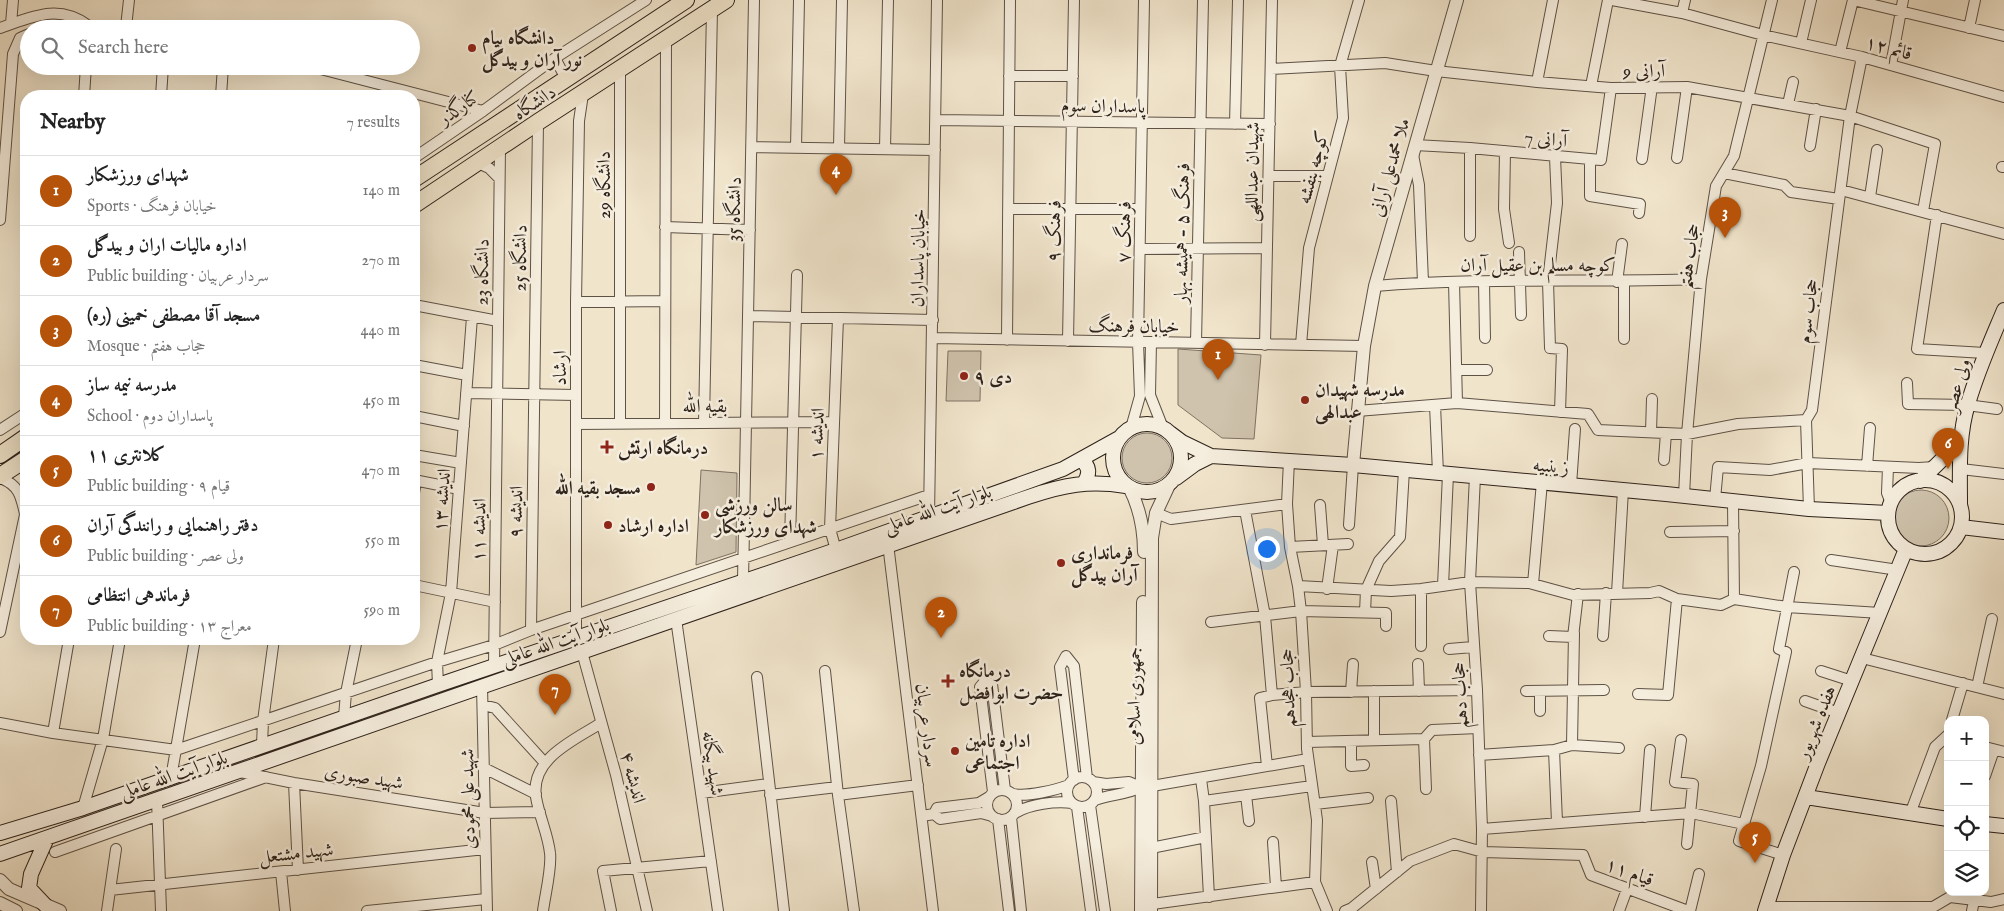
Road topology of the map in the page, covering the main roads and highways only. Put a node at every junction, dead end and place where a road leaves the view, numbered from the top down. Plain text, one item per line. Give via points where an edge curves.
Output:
1 (686, 0) edge
2 (726, 0) edge
3 (420, 175) edge
4 (420, 201) edge
5 (2004, 310) edge
6 (2001, 325) edge
7 (1166, 430) junction
8 (1119, 438) junction
9 (20, 441) edge
10 (1961, 441) junction
11 (0, 455) edge
12 (1211, 456) junction
13 (1081, 460) junction
14 (20, 463) edge
15 (0, 477) edge
16 (1920, 481) junction
17 (1172, 482) junction
18 (1084, 483) junction
19 (1127, 487) junction
20 (1960, 505) junction
21 (1889, 508) junction
22 (1961, 527) junction
23 (2004, 532) edge
24 (1906, 549) junction
25 (1806, 797) junction
26 (1944, 818) edge
27 (1989, 824) edge
28 (2004, 826) edge
29 (16, 828) junction
30 (0, 833) edge
31 (47, 838) junction
32 (20, 847) junction
33 (0, 854) edge
34 (45, 905) road end
35 (1766, 909) edge

1 - 3 main road, دانشگاه
2 - 4 main road, دانشگاه
5 - 6 main road, ولی عصر
6 - 10 main road, ولی عصر via 1985,353 1967,405
7 - 8 main road via 1144,424 1131,428
7 - 12 main road, زینبیه
7 - 17 main road via 1176,441 1181,459
8 - 13 main road, بلوار آیت‌ الله عاملی
8 - 19 main road via 1112,457 1118,477
9 - 11 main road
10 - 16 main road
10 - 20 main road, ولی عصر
12 - 17 main road
12 - 21 main road, زینبیه via 1353,465 1810,509
13 - 18 main road via 1089,470
13 - 29 main road, بلوار آیت‌ الله عاملی via 836,550 172,778
14 - 15 main road
16 - 20 main road via 1937,482 1947,487
16 - 21 main road via 1896,493
17 - 19 main road via 1149,493
18 - 19 main road, بلوار آیت‌ الله عاملی
18 - 31 main road, بلوار آیت‌ الله عاملی via 1058,487 888,544
20 - 22 main road
21 - 24 main road via 1892,534
22 - 23 main road
22 - 24 main road via 1956,537 1939,552 1916,553
24 - 25 main road, هفده شهریور
25 - 26 main road
25 - 35 main road, هفده شهریور
27 - 28 main road
29 - 30 main road, بلوار آیت‌ الله عاملی
29 - 32 main road via 10,838 15,846
31 - 32 main road, بلوار آیت‌ الله عاملی
31 - 34 main road via 30,874 30,888
32 - 33 main road, بلوار آیت‌ الله عاملی

